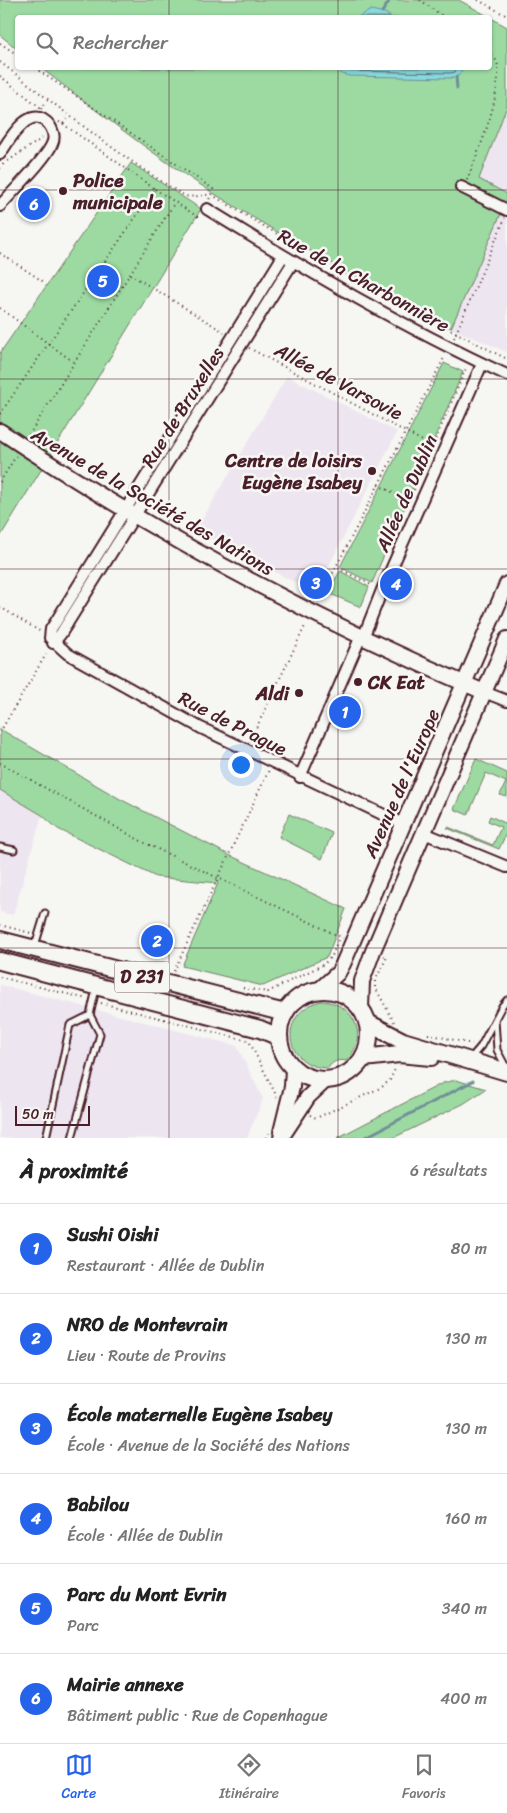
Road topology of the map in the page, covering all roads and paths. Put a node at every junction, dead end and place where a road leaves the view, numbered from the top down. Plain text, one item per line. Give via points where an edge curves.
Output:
1 (420, 0) edge
2 (478, 0) edge
3 (441, 15) edge
4 (507, 16) edge
5 (0, 43) edge
6 (15, 53) edge
7 (492, 56) edge
8 (0, 62) edge
9 (38, 70) edge
10 (0, 76) edge
11 (48, 99) junction
12 (69, 116) junction
13 (56, 119) dead end
14 (63, 124) junction
15 (53, 132) junction
16 (2, 158) edge
17 (0, 160) edge
18 (0, 169) edge
19 (462, 188) joint
20 (154, 189) junction
21 (212, 195) junction
22 (175, 202) junction
23 (0, 206) edge
24 (205, 207) junction
25 (507, 212) edge
26 (0, 253) edge
27 (283, 256) junction
28 (293, 262) junction
29 (130, 274) junction
30 (44, 282) dead end
31 (0, 308) edge
32 (227, 334) dead end
33 (456, 334) junction
34 (48, 345) junction
35 (248, 347) dead end
36 (450, 348) junction
37 (507, 360) edge
38 (75, 363) junction
39 (482, 364) junction
40 (507, 375) edge
41 (0, 414) edge
42 (0, 431) edge
43 (406, 432) junction
44 (22, 446) junction
45 (443, 452) junction
46 (0, 482) edge
47 (378, 486) junction
48 (419, 506) junction
49 (130, 513) junction
50 (338, 568) junction
51 (507, 585) edge
52 (382, 590) junction
53 (319, 600) dead end
54 (507, 605) edge
55 (0, 607) edge
56 (306, 624) dead end
57 (362, 637) junction
58 (507, 639) edge
59 (52, 640) junction
60 (474, 687) junction
61 (507, 701) edge
62 (0, 732) edge
63 (246, 750) junction
64 (0, 763) edge
65 (272, 764) junction
66 (300, 777) junction
67 (403, 824) junction
68 (430, 836) junction
69 (0, 847) edge
70 (14, 850) dead end
71 (507, 867) edge
72 (217, 880) junction
73 (45, 913) dead end
74 (345, 939) junction
75 (0, 940) edge
76 (35, 949) junction
77 (373, 952) junction
78 (0, 961) edge
79 (174, 972) dead end
80 (0, 977) edge
81 (319, 990) junction
82 (268, 992) dead end
83 (95, 993) junction
84 (507, 1000) edge
85 (285, 1013) junction
86 (90, 1015) junction
87 (365, 1016) junction
88 (495, 1017) junction
89 (397, 1027) dead end
90 (425, 1033) dead end
91 (279, 1037) junction
92 (481, 1046) junction
93 (399, 1054) junction
94 (364, 1058) junction
95 (468, 1061) junction
96 (293, 1069) junction
97 (507, 1071) edge
98 (325, 1081) junction
99 (293, 1107) junction
100 (46, 1138) edge
101 (72, 1138) edge
102 (280, 1138) edge

1 - 3 path
2 - 4 path
5 - 6 path
7 - 19 path via 498,66 498,82 482,141
8 - 11 path
9 - 21 path via 213,189
10 - 11 path via 41,109
11 - 12 path
12 - 14 path
12 - 21 path via 185,196
13 - 14 path
14 - 15 path
14 - 20 path
15 - 16 path
15 - 16 street via 45,121 29,118 21,124
15 - 23 street via 54,138 48,150
16 - 17 path
16 - 18 path
19 - 25 street
20 - 22 path
20 - 34 path
21 - 24 path
21 - 33 path via 290,244
22 - 24 path via 198,217
22 - 29 path
24 - 27 street, Rue de la Charbonnière
25 - 33 path
26 - 30 path
27 - 28 street, Rue de la Charbonnière
27 - 49 street, Rue de Bruxelles
28 - 36 street, Rue de la Charbonnière
28 - 49 street, Rue de Bruxelles
29 - 32 path
29 - 38 path
31 - 34 path
33 - 36 path
33 - 37 path
34 - 38 path
34 - 41 path
35 - 43 path, Allée de Varsovie
36 - 39 street, Rue de la Charbonnière
36 - 43 path
38 - 44 path
39 - 40 street, Rue de la Charbonnière
39 - 45 street, Allée de Dublin
42 - 44 main road, Avenue de la Société des Nations
43 - 45 path, Allée de Varsovie
43 - 47 path
44 - 46 path
44 - 49 main road, Avenue de la Société des Nations
45 - 48 street, Allée de Dublin
47 - 48 path
47 - 50 path
48 - 52 street, Allée de Dublin
49 - 57 main road, Avenue de la Société des Nations via 268,590
49 - 59 street, Rue de Bruxelles via 60,635
50 - 52 path
50 - 53 path
51 - 60 main road, Avenue de l'Europe
52 - 57 street, Allée de Dublin
54 - 60 main road
55 - 59 path
56 - 63 path
57 - 60 main road, Avenue de la Société des Nations
57 - 66 street, Allée de Dublin
58 - 60 main road, Avenue de l'Europe
59 - 62 path
59 - 63 street, Rue de Prague via 106,676
60 - 61 street, Avenue de la Société des Nations
60 - 67 main road, Avenue de l'Europe
60 - 68 main road, Avenue de l'Europe
63 - 65 street, Rue de Prague
64 - 72 path
65 - 66 street, Rue de Prague
65 - 72 path
66 - 67 street, Rue de Prague
67 - 74 main road, Avenue de l'Europe
68 - 71 street
68 - 77 main road, Avenue de l'Europe
69 - 70 lane
72 - 74 path
72 - 79 path
73 - 76 lane
74 - 81 main road, Avenue de l'Europe via 338,973
74 - 82 path via 329,961
75 - 76 main road, D 231
76 - 85 main road, D 231
77 - 87 main road, Avenue de l'Europe via 362,980
77 - 89 path via 387,957 375,980 375,987
78 - 83 main road, D 231
80 - 83 path
81 - 85 main road via 305,994
81 - 87 main road via 342,994
83 - 86 lane
83 - 91 main road, D 231 via 260,1029
83 - 99 path via 249,1041 279,1099
84 - 88 lane
85 - 91 main road
86 - 100 lane via 70,1025
86 - 101 lane via 100,1034
87 - 94 main road via 368,1047
87 - 95 main road via 403,1041
88 - 92 lane
88 - 97 lane via 498,1050
90 - 92 path
91 - 96 main road via 283,1054
92 - 95 lane
93 - 94 main road
93 - 95 main road
93 - 99 path via 390,1080 382,1087 316,1118
94 - 98 main road via 347,1075
95 - 97 main road
96 - 98 main road via 313,1080
96 - 99 main road
98 - 99 main road
99 - 102 main road

